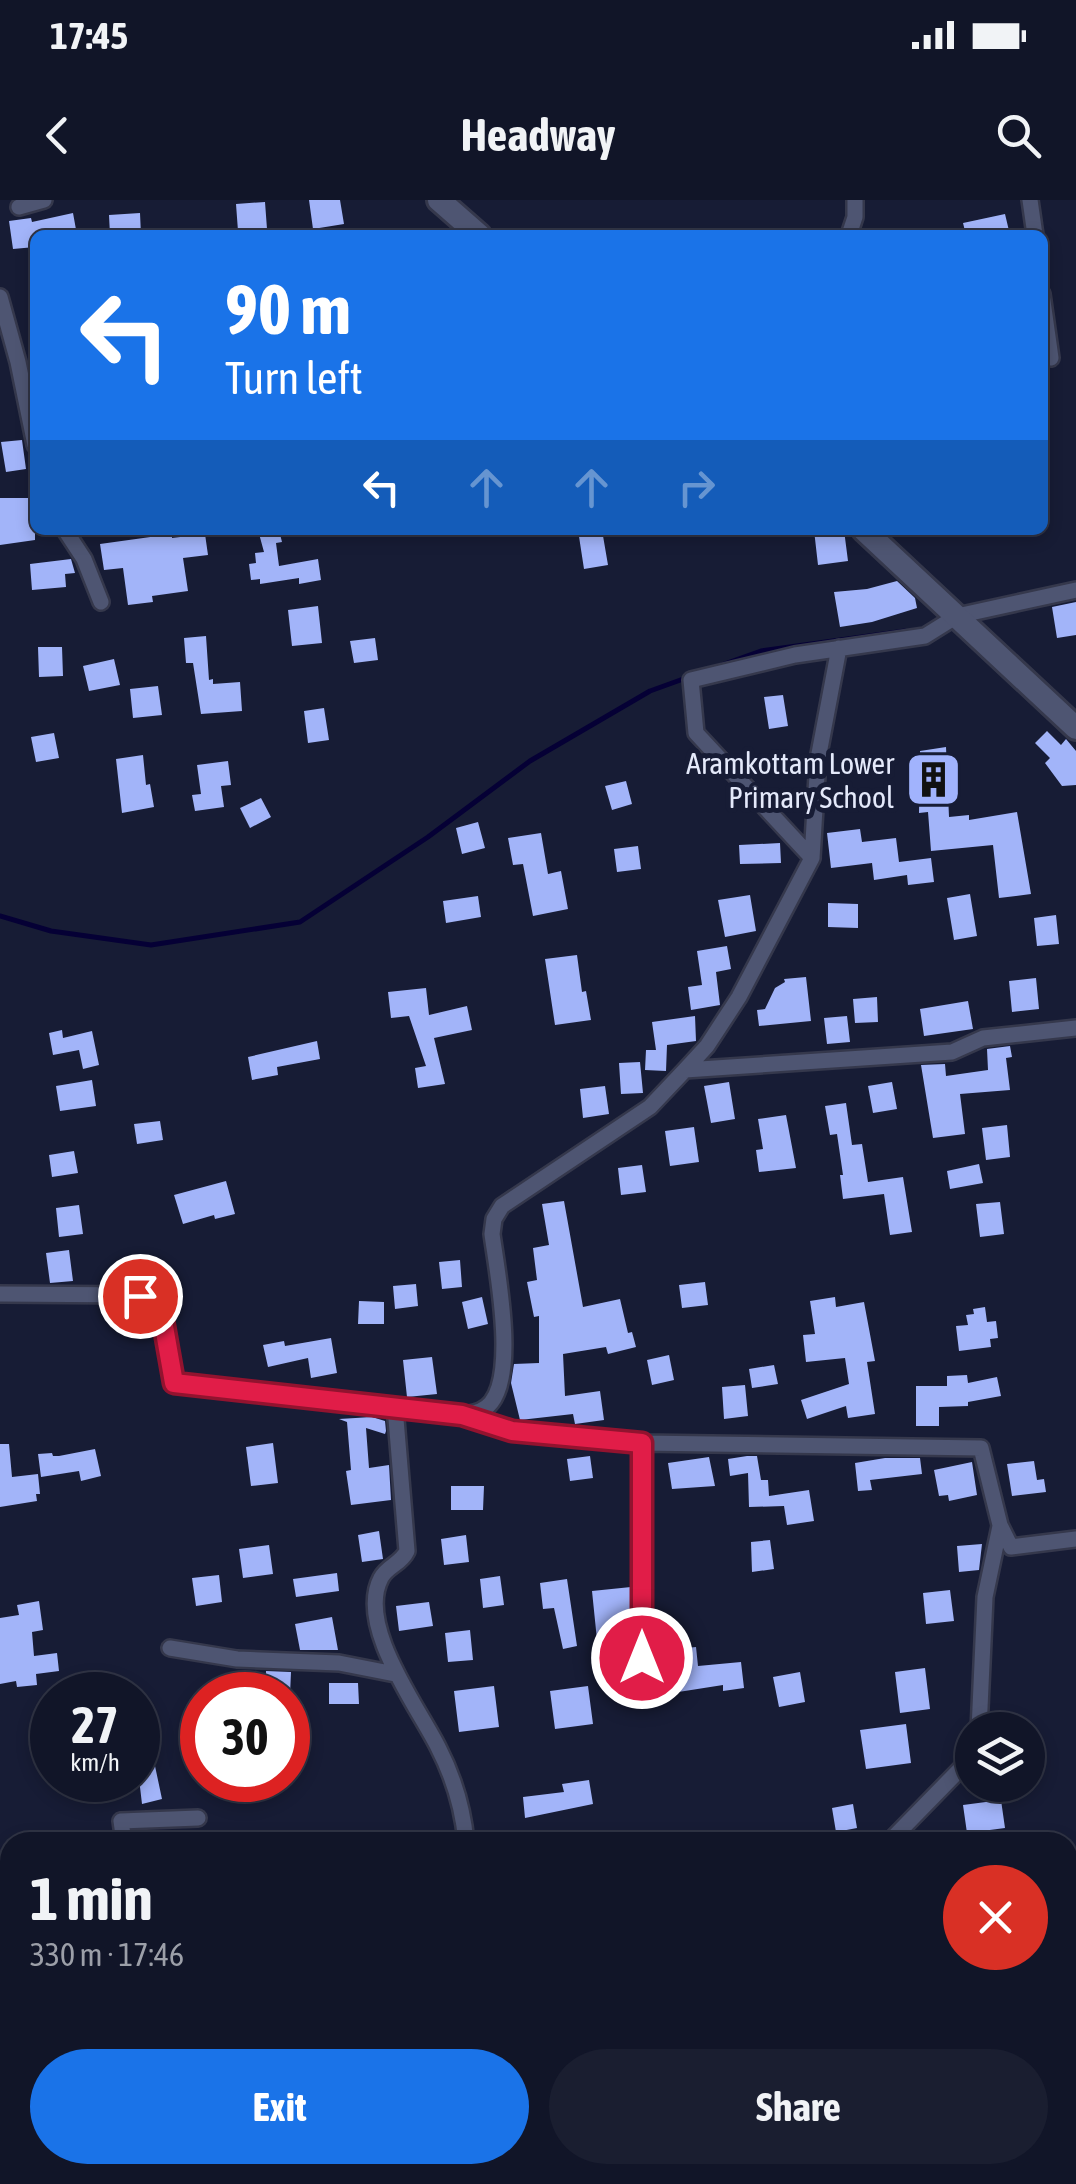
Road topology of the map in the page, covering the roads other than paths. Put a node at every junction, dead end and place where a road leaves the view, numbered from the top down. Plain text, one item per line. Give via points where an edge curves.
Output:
1 (44, 200) edge
2 (440, 200) edge
3 (855, 200) edge
4 (1030, 200) edge
5 (19, 206) dead end
6 (473, 230) edge
7 (851, 230) edge
8 (1033, 230) edge
9 (0, 297) edge
10 (1048, 337) edge
11 (1051, 358) dead end
12 (30, 421) edge
13 (68, 535) edge
14 (869, 535) edge
15 (1076, 590) edge
16 (102, 602) dead end
17 (957, 616) junction
18 (839, 648) junction
19 (1076, 728) edge
20 (812, 858) junction
21 (1076, 1028) edge
22 (685, 1070) junction
23 (0, 1294) edge
24 (394, 1407) junction
25 (462, 1415) junction
26 (642, 1443) junction
27 (1000, 1525) junction
28 (1076, 1540) edge
29 (170, 1648) dead end
30 (395, 1674) junction
31 (642, 1694) dead end
32 (979, 1712) edge
33 (955, 1774) edge
34 (198, 1818) dead end
35 (123, 1832) edge
36 (465, 1832) edge
37 (899, 1832) edge

1 - 5 street
2 - 6 main road
3 - 7 street
4 - 8 street
9 - 12 street
10 - 11 street
13 - 16 street
14 - 17 main road
15 - 17 street
17 - 18 street via 925,636
17 - 19 main road
18 - 20 street via 818,759
18 - 20 street via 691,680 696,733
20 - 22 street via 740,997
21 - 22 street via 983,1038 952,1052
22 - 25 street via 650,1106 502,1206 492,1234 504,1336 500,1390 495,1402
23 - 24 street via 140,1296 162,1315 174,1383
24 - 25 street
24 - 30 street via 407,1551 381,1576 376,1595 378,1626
25 - 26 street via 512,1431
26 - 27 street via 980,1448
26 - 31 street
27 - 28 street via 1011,1548
27 - 32 street via 985,1597
29 - 30 street
30 - 36 street via 439,1748 462,1805
33 - 37 street
34 - 35 street via 121,1821

